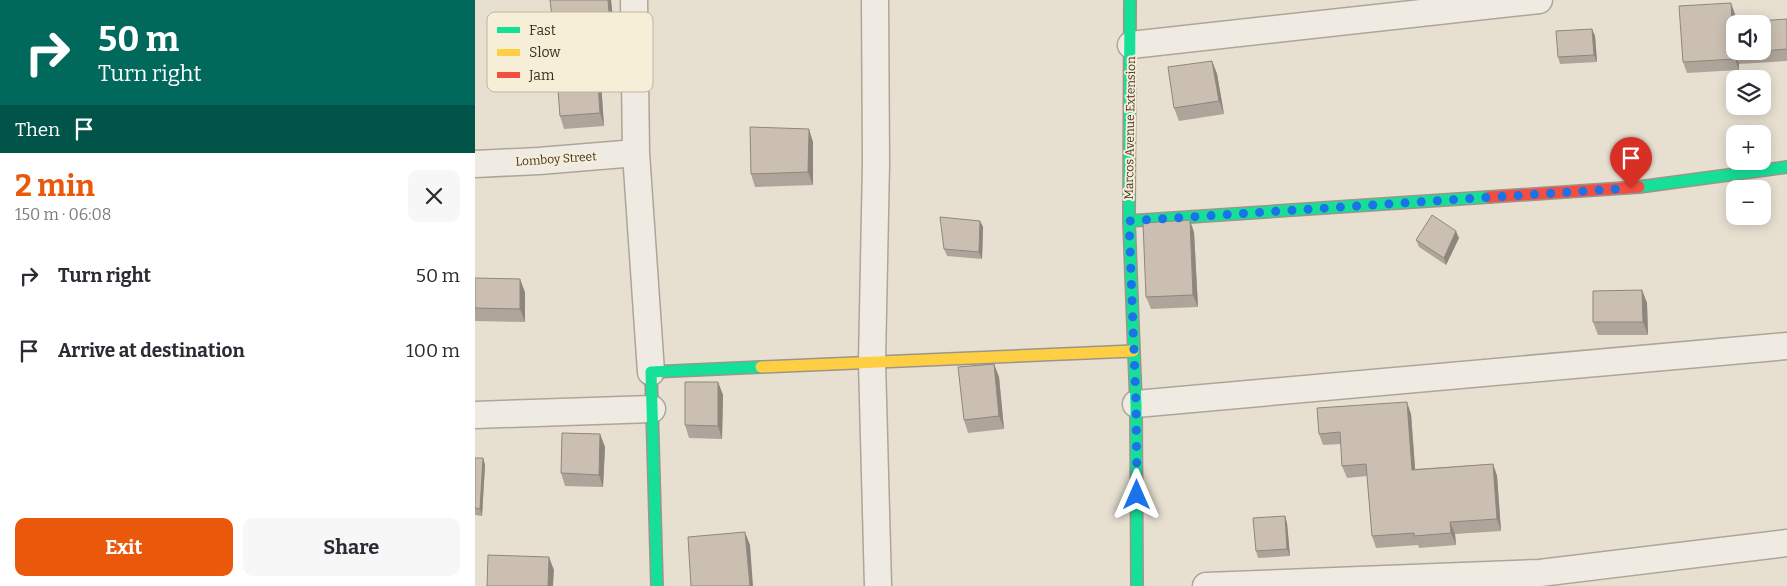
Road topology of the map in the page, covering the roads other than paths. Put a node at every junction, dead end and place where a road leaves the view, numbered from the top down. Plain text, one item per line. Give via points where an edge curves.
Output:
1 (875, 0) edge
2 (1131, 0) edge
3 (1539, 0) edge
4 (1363, 10) edge
5 (1131, 45) junction
6 (635, 92) edge
7 (636, 153) junction
8 (475, 164) edge
9 (1787, 167) edge
10 (1129, 221) junction
11 (1787, 346) edge
12 (1133, 351) junction
13 (872, 362) junction
14 (651, 372) junction
15 (1136, 404) junction
16 (653, 409) junction
17 (475, 415) edge
18 (1787, 543) edge
19 (657, 586) edge
20 (878, 586) edge
21 (1137, 586) edge
22 (1206, 586) edge

1 - 13 street
2 - 5 street, Marcos Avenue Extension
3 - 4 street
4 - 5 street
5 - 10 street, Marcos Avenue Extension
6 - 7 street
7 - 8 street, Lomboy Street
7 - 14 street
9 - 10 street via 1631,188
10 - 12 street, Marcos Avenue Extension
11 - 15 street
12 - 13 street
12 - 15 street, Marcos Avenue Extension
13 - 14 street
13 - 20 street
14 - 16 street
15 - 21 street, Marcos Avenue Extension
16 - 17 street
16 - 19 street
18 - 22 street via 1540,573

